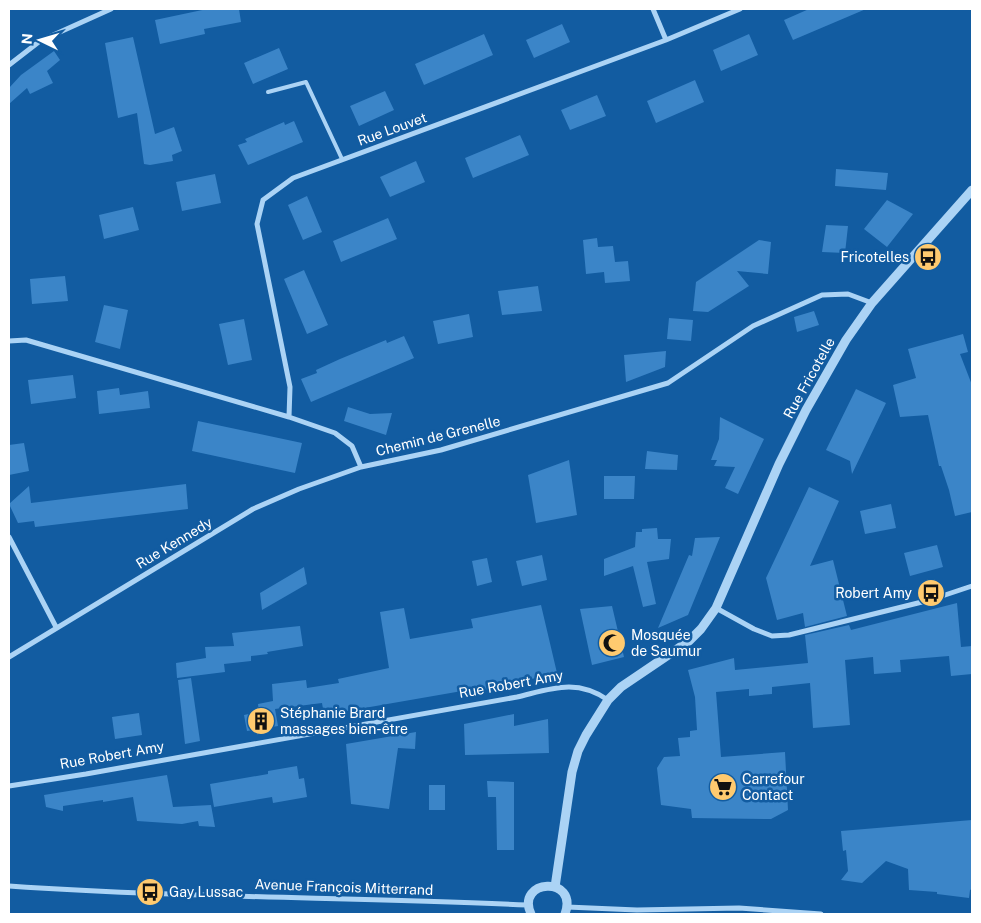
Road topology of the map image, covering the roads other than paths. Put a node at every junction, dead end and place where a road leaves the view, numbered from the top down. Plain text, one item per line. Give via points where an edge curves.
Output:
1 (111, 9) edge
2 (653, 9) edge
3 (740, 9) edge
4 (666, 40) junction
5 (9, 64) edge
6 (268, 92) dead end
7 (342, 159) junction
8 (972, 190) edge
9 (872, 303) junction
10 (9, 342) edge
11 (289, 417) junction
12 (361, 467) junction
13 (9, 537) edge
14 (972, 586) edge
15 (716, 608) junction
16 (56, 627) junction
17 (9, 657) edge
18 (608, 700) junction
19 (9, 786) edge
20 (9, 886) edge
21 (555, 887) junction
22 (530, 910) edge
23 (566, 911) edge
24 (763, 912) edge
25 (822, 914) edge

1 - 5 street via 40,41
2 - 4 street
3 - 4 street, Rue Louvet
4 - 7 street, Rue Louvet
6 - 7 lane via 306,82
7 - 11 street, Rue Louvet via 293,178 262,200 257,224 290,387
8 - 9 street, Rue Fricotelle
9 - 12 street, Chemin de Grenelle via 848,294 822,295 753,326 668,383 441,450
9 - 15 street, Rue Fricotelle via 846,340 806,410
10 - 11 street, Chemin de Grenelle via 26,340
11 - 12 street, Chemin de Grenelle via 335,433 352,446
12 - 16 street, Rue Kennedy via 253,509
13 - 16 street
14 - 15 street via 930,600 789,635 772,636 754,630
15 - 18 street via 689,641 621,687
16 - 17 street, Rue Kennedy
18 - 19 street, Rue Robert Amy via 586,688 562,687
18 - 21 street via 586,735 572,772
20 - 22 street, Avenue François Mitterrand via 92,892 415,900
21 - 22 street via 537,889 532,894
21 - 23 street via 564,895
23 - 24 street via 739,908
24 - 25 street

